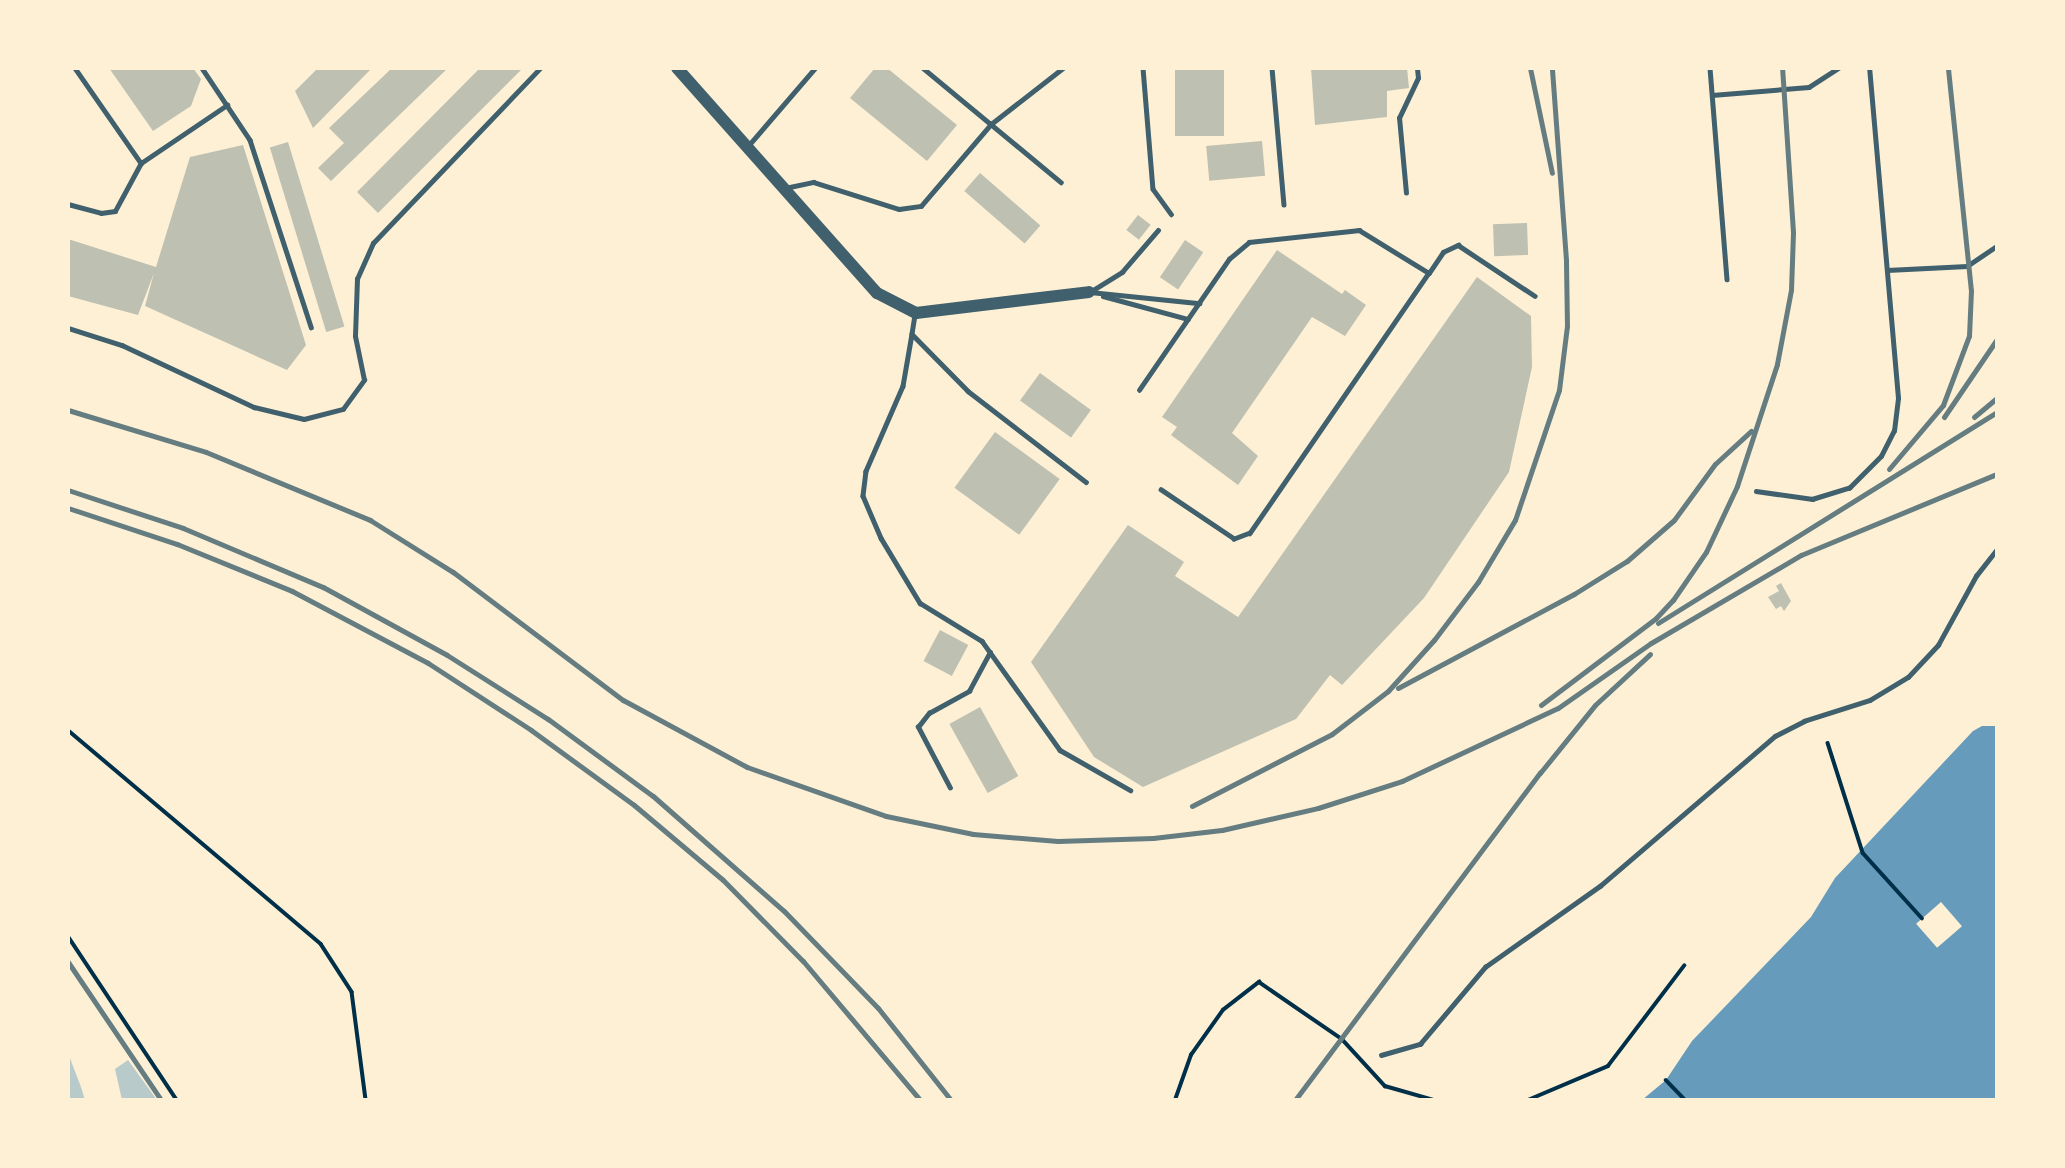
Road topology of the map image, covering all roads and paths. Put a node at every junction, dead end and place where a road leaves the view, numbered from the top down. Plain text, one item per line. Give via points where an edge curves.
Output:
1 (75, 68) edge
2 (202, 68) edge
3 (540, 68) edge
4 (677, 68) edge
5 (815, 68) edge
6 (923, 68) edge
7 (1063, 68) edge
8 (1143, 68) edge
9 (1272, 68) edge
10 (1417, 68) edge
11 (1710, 68) edge
12 (1838, 68) edge
13 (1869, 68) edge
14 (1712, 95) junction
15 (227, 106) junction
16 (991, 124) junction
17 (747, 147) junction
18 (141, 163) junction
19 (1061, 182) dead end
20 (784, 188) junction
21 (1406, 193) dead end
22 (68, 204) edge
23 (1284, 204) dead end
24 (1171, 214) dead end
25 (1158, 230) dead end
26 (1997, 246) edge
27 (1887, 270) junction
28 (1429, 273) junction
29 (1727, 279) dead end
30 (1089, 292) junction
31 (1535, 296) dead end
32 (1199, 303) junction
33 (916, 313) junction
34 (1188, 319) junction
35 (311, 327) dead end
36 (68, 328) edge
37 (912, 334) junction
38 (1139, 390) dead end
39 (1086, 482) dead end
40 (1161, 490) dead end
41 (1756, 491) dead end
42 (1997, 549) edge
43 (990, 652) junction
44 (68, 730) edge
45 (1828, 743) dead end
46 (950, 788) dead end
47 (1130, 790) dead end
48 (1922, 918) dead end
49 (68, 936) edge
50 (1684, 966) dead end
51 (1381, 1055) dead end
52 (1666, 1080) dead end
53 (177, 1100) edge
54 (366, 1100) edge
55 (1175, 1100) edge
56 (1434, 1100) edge
57 (1528, 1100) edge
58 (1685, 1100) edge

1 - 18 lane
2 - 15 lane
3 - 36 lane via 373,243 357,279 355,336 364,380 343,409 304,419 254,407 122,345
4 - 17 street
5 - 17 lane
6 - 16 lane
7 - 16 lane
8 - 24 lane via 1153,189
9 - 23 lane
10 - 21 lane via 1418,78 1399,118
11 - 14 lane
12 - 14 lane via 1809,87
13 - 27 lane
14 - 29 lane
15 - 18 lane
15 - 35 lane via 250,140
16 - 19 lane
16 - 20 lane via 930,199 911,210 813,182
17 - 20 street
18 - 22 lane via 115,211 101,213
20 - 33 street via 877,293
25 - 30 lane via 1122,272
26 - 27 lane via 1967,266
27 - 41 lane via 1897,415 1881,456 1849,488 1830,496 1794,499
28 - 31 lane via 1443,252 1458,245
28 - 32 lane via 1359,230 1261,240 1238,249
28 - 40 lane via 1250,533 1234,539
30 - 32 lane
30 - 33 street
30 - 34 lane
32 - 34 lane
33 - 37 lane
34 - 38 lane
37 - 39 lane via 968,391
37 - 43 lane via 903,386 866,471 863,496 881,538 920,603 982,641
42 - 51 lane via 1976,576 1938,645 1908,677 1870,701 1804,721 1775,736 1600,886 1485,967 1420,1044
43 - 46 lane via 969,691 929,713 918,727
43 - 47 lane via 1060,750
44 - 54 path via 321,944 352,992
45 - 48 path via 1863,853
49 - 53 path
50 - 57 path via 1608,1066
52 - 58 path
55 - 56 path via 1191,1055 1223,1010 1259,982 1342,1039 1385,1086

